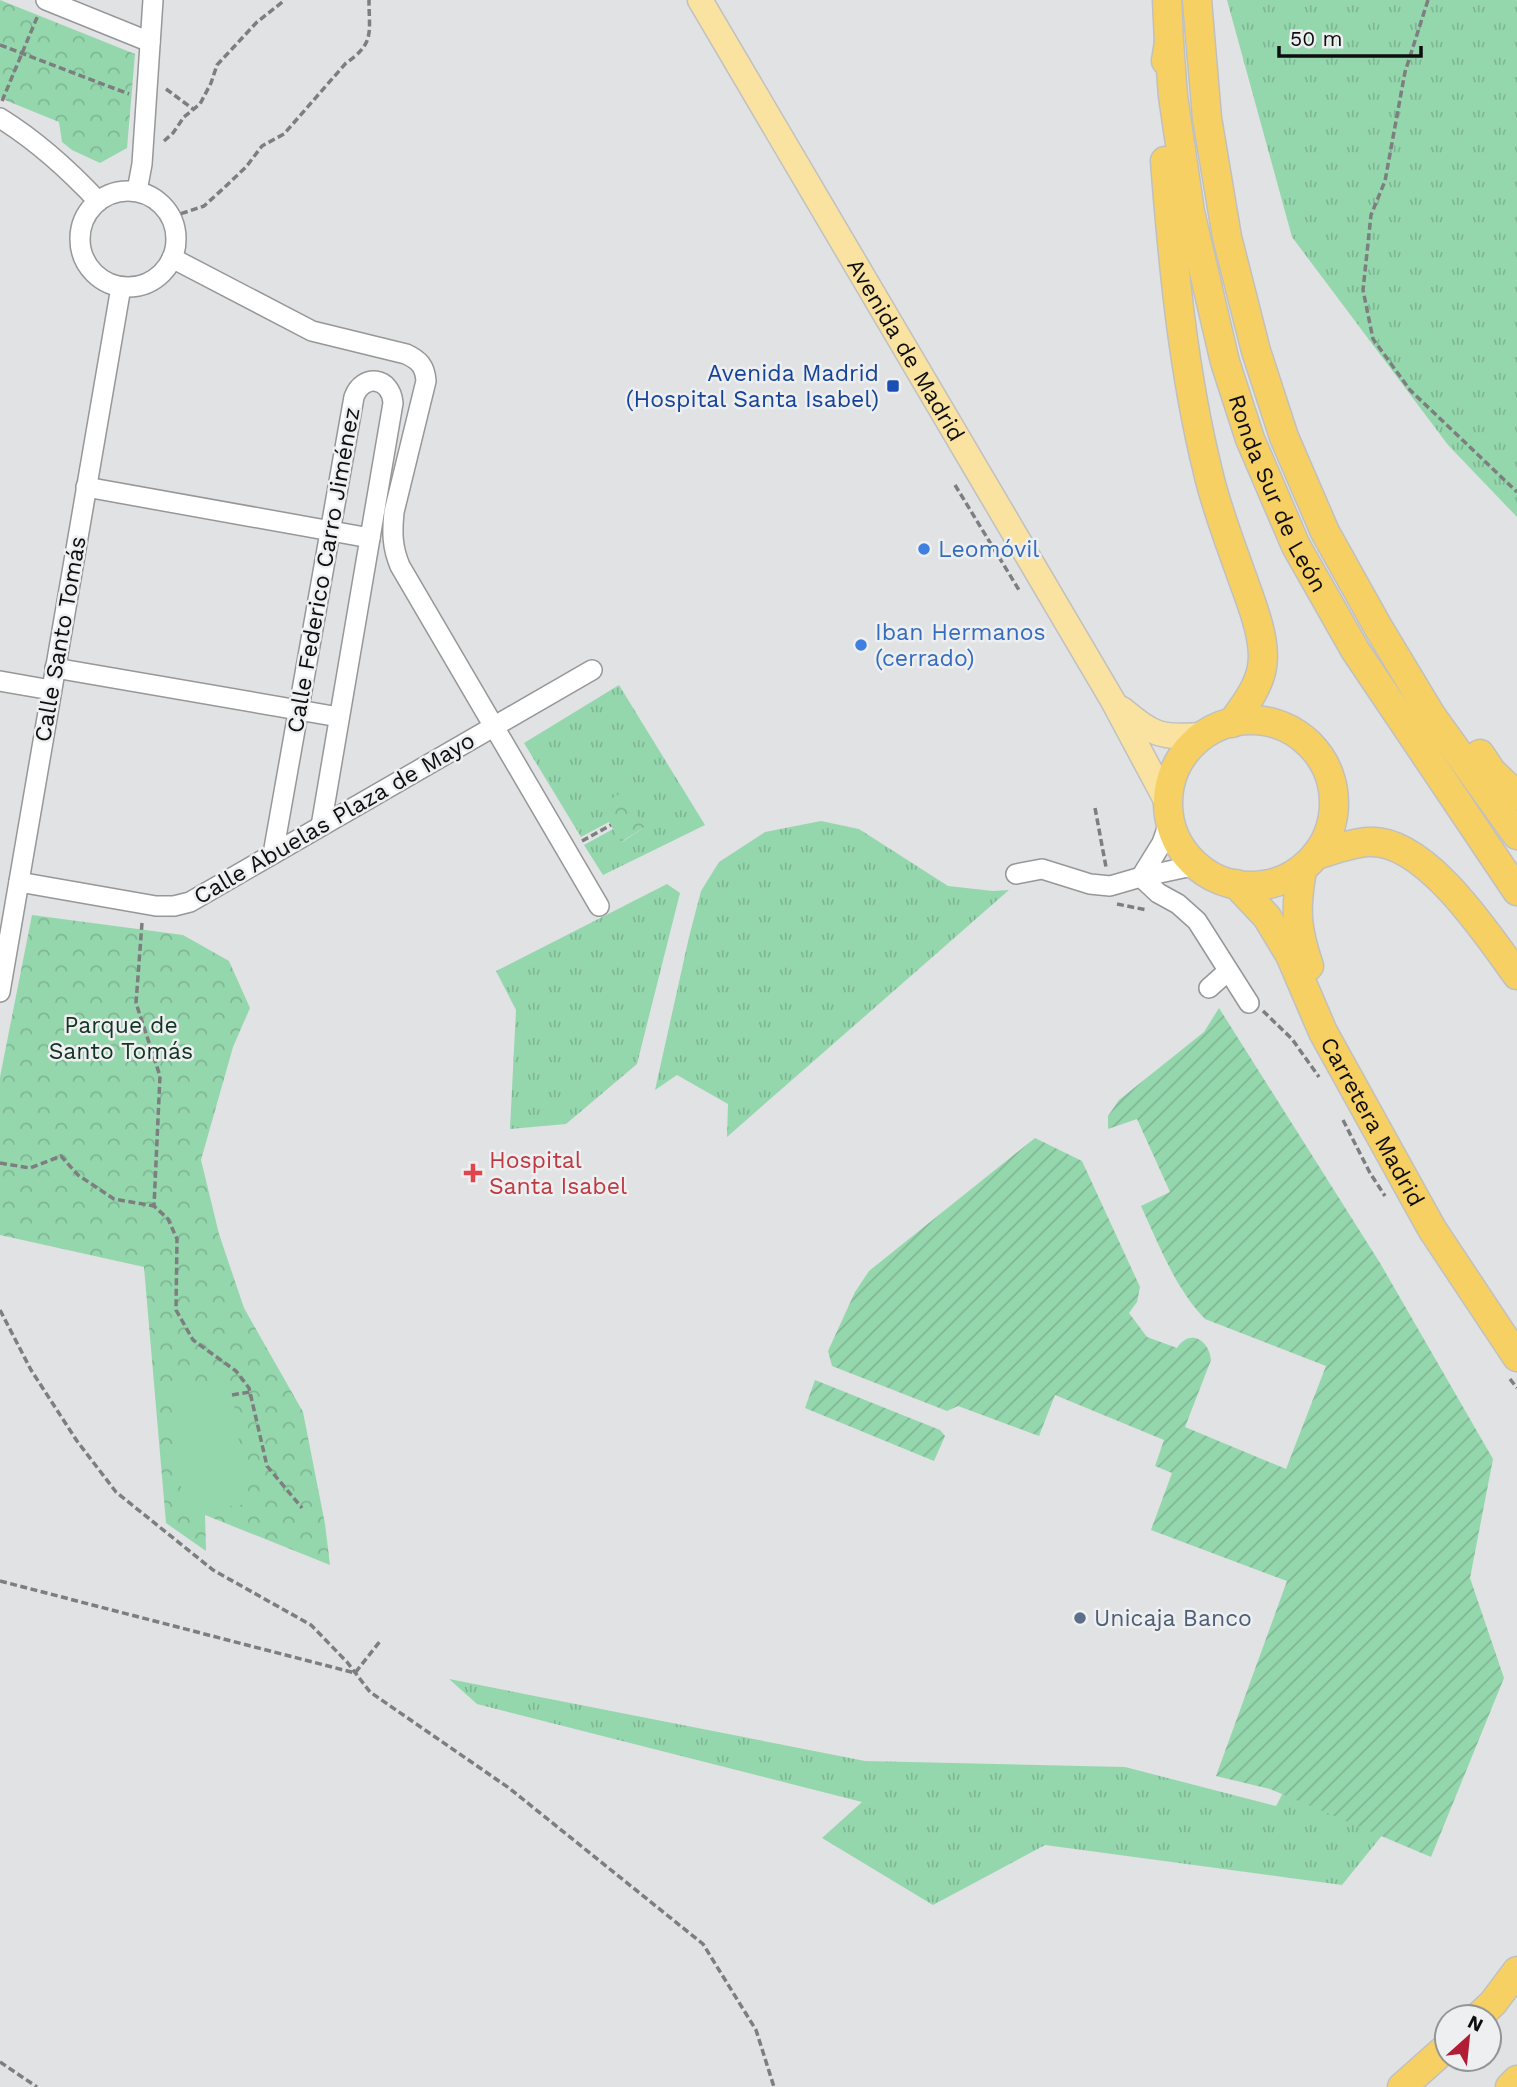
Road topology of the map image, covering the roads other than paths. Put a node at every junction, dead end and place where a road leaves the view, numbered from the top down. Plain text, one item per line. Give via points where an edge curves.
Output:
1 (153, 0) edge
2 (700, 0) edge
3 (1167, 0) edge
4 (1197, 0) edge
5 (43, 5) edge
6 (150, 42) junction
7 (1168, 42) junction
8 (0, 118) edge
9 (137, 191) junction
10 (98, 201) junction
11 (172, 258) junction
12 (121, 287) junction
13 (86, 487) junction
14 (330, 532) junction
15 (370, 538) junction
16 (1378, 627) junction
17 (55, 668) junction
18 (592, 670) dead end
19 (0, 681) edge
20 (51, 690) junction
21 (1113, 701) junction
22 (299, 710) junction
23 (340, 717) junction
24 (1232, 723) junction
25 (494, 726) junction
26 (1203, 735) junction
27 (1517, 796) edge
28 (1168, 813) junction
29 (321, 827) junction
30 (1517, 835) edge
31 (273, 854) junction
32 (1309, 863) junction
33 (1197, 865) junction
34 (1016, 874) dead end
35 (1141, 877) junction
36 (19, 882) junction
37 (1236, 884) junction
38 (1517, 891) edge
39 (598, 906) dead end
40 (1228, 971) junction
41 (1517, 975) edge
42 (1209, 988) dead end
43 (0, 992) edge
44 (1249, 1003) dead end
45 (1517, 1329) edge
46 (1517, 1357) edge
47 (1517, 1971) edge
48 (1493, 2003) edge
49 (1433, 2059) edge
50 (1517, 2080) edge
51 (1402, 2087) edge
52 (1510, 2087) edge

1 - 6 street
2 - 21 main road, Avenida de Madrid
3 - 7 highway
4 - 16 highway, Ronda Sur de León via 1207,118 1227,237 1256,351 1284,437 1325,532
5 - 6 street
6 - 9 street
7 - 24 highway via 1161,107 1178,295 1193,396 1208,472 1256,615 1262,647 1262,666 1253,692
7 - 38 highway, Ronda Sur de León via 1190,212 1225,362 1250,439 1296,546 1355,650
8 - 10 street via 65,166
9 - 10 street via 110,194
9 - 11 street via 156,201 171,217 176,230
10 - 12 street via 86,215 81,251 89,268
11 - 12 street via 151,281
11 - 25 street via 298,325 405,354 425,370 394,512 393,550
12 - 13 street, Calle Santo Tomás
13 - 14 street
13 - 17 street, Calle Santo Tomás
14 - 15 street
14 - 15 street, Calle Federico Carro Jiménez via 357,388 380,382 388,387 393,403
14 - 22 street, Calle Federico Carro Jiménez
15 - 23 street, Calle Federico Carro Jiménez
16 - 27 highway via 1431,686 1492,772
16 - 30 highway, Ronda Sur de León via 1431,715
17 - 20 street, Calle Santo Tomás
17 - 22 street
18 - 25 street, Calle Abuelas Plaza de Mayo
19 - 20 street
20 - 36 street, Calle Santo Tomás
21 - 26 main road, Avenida de Madrid via 1159,735
21 - 28 main road, Avenida de Madrid
22 - 23 street
22 - 31 street, Calle Federico Carro Jiménez
23 - 29 street, Calle Federico Carro Jiménez
24 - 26 highway
24 - 32 highway via 1258,721 1283,727 1305,741 1322,760 1333,783 1335,809 1329,833
25 - 29 street, Calle Abuelas Plaza de Mayo
25 - 39 street
26 - 28 highway via 1184,753 1171,776
28 - 33 highway via 1175,839
28 - 35 street via 1163,844
29 - 31 street, Calle Abuelas Plaza de Mayo
31 - 36 street, Calle Abuelas Plaza de Mayo via 190,902 174,906
32 - 37 highway via 1281,881
32 - 41 highway via 1343,846 1370,841 1392,845 1421,860 1478,920
32 - 45 highway, Carretera Madrid via 1296,903 1299,938 1320,995 1452,1230
33 - 35 street
33 - 37 highway
34 - 35 street via 1042,869 1110,886
35 - 40 street via 1196,921
36 - 43 street, Calle Santo Tomás
37 - 46 highway, Carretera Madrid via 1267,917 1290,955 1323,1032 1432,1230
40 - 42 street
40 - 44 street
47 - 48 highway
49 - 51 highway
50 - 52 highway

